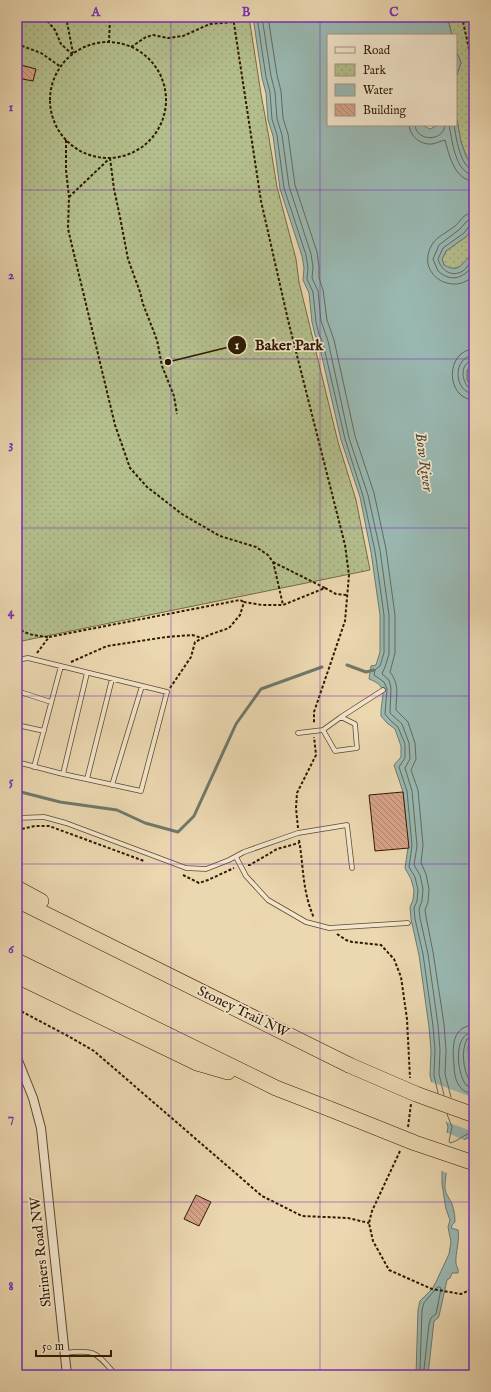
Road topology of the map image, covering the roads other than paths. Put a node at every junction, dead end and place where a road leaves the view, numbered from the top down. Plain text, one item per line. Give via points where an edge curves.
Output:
1 (17, 660) edge
2 (61, 666) junction
3 (87, 672) junction
4 (112, 679) junction
5 (142, 686) junction
6 (383, 690) dead end
7 (17, 691) edge
8 (51, 702) junction
9 (341, 717) junction
10 (17, 725) edge
11 (322, 730) junction
12 (44, 731) junction
13 (298, 733) dead end
14 (17, 762) edge
15 (34, 767) junction
16 (63, 774) junction
17 (88, 779) junction
18 (112, 785) junction
19 (17, 818) edge
20 (236, 857) junction
21 (352, 868) dead end
22 (17, 888) edge
23 (27, 901) edge
24 (408, 923) dead end
25 (23, 964) edge
26 (17, 976) edge
27 (17, 1058) edge
28 (276, 1088) junction
29 (474, 1115) edge
30 (474, 1163) edge
31 (65, 1353) junction
32 (67, 1375) edge
33 (116, 1375) edge

1 - 2 lane via 33,659
2 - 3 lane
2 - 8 lane
3 - 4 lane
3 - 16 lane
4 - 5 lane
4 - 17 lane
5 - 18 lane
5 - 18 lane via 167,692 141,791
6 - 9 lane
7 - 8 lane
8 - 12 lane
9 - 11 lane
9 - 11 lane via 355,724 357,748 336,752
10 - 12 lane
11 - 13 lane
12 - 15 lane
14 - 15 lane
15 - 16 lane
16 - 17 lane
17 - 18 lane
19 - 20 lane via 44,817 66,823 186,868 206,869
20 - 21 lane via 298,833 347,825
20 - 24 lane via 246,876 268,900 306,922 329,928
22 - 23 highway, Stoney Trail NW
23 - 29 highway, Stoney Trail NW, bridge via 349,1065 416,1094
25 - 28 highway
26 - 28 highway via 197,1063
27 - 31 street, Shriners Road NW via 33,1098 41,1128
28 - 30 highway, bridge via 415,1143
31 - 32 street, Shriners Road NW
31 - 33 lane via 84,1351 97,1354

